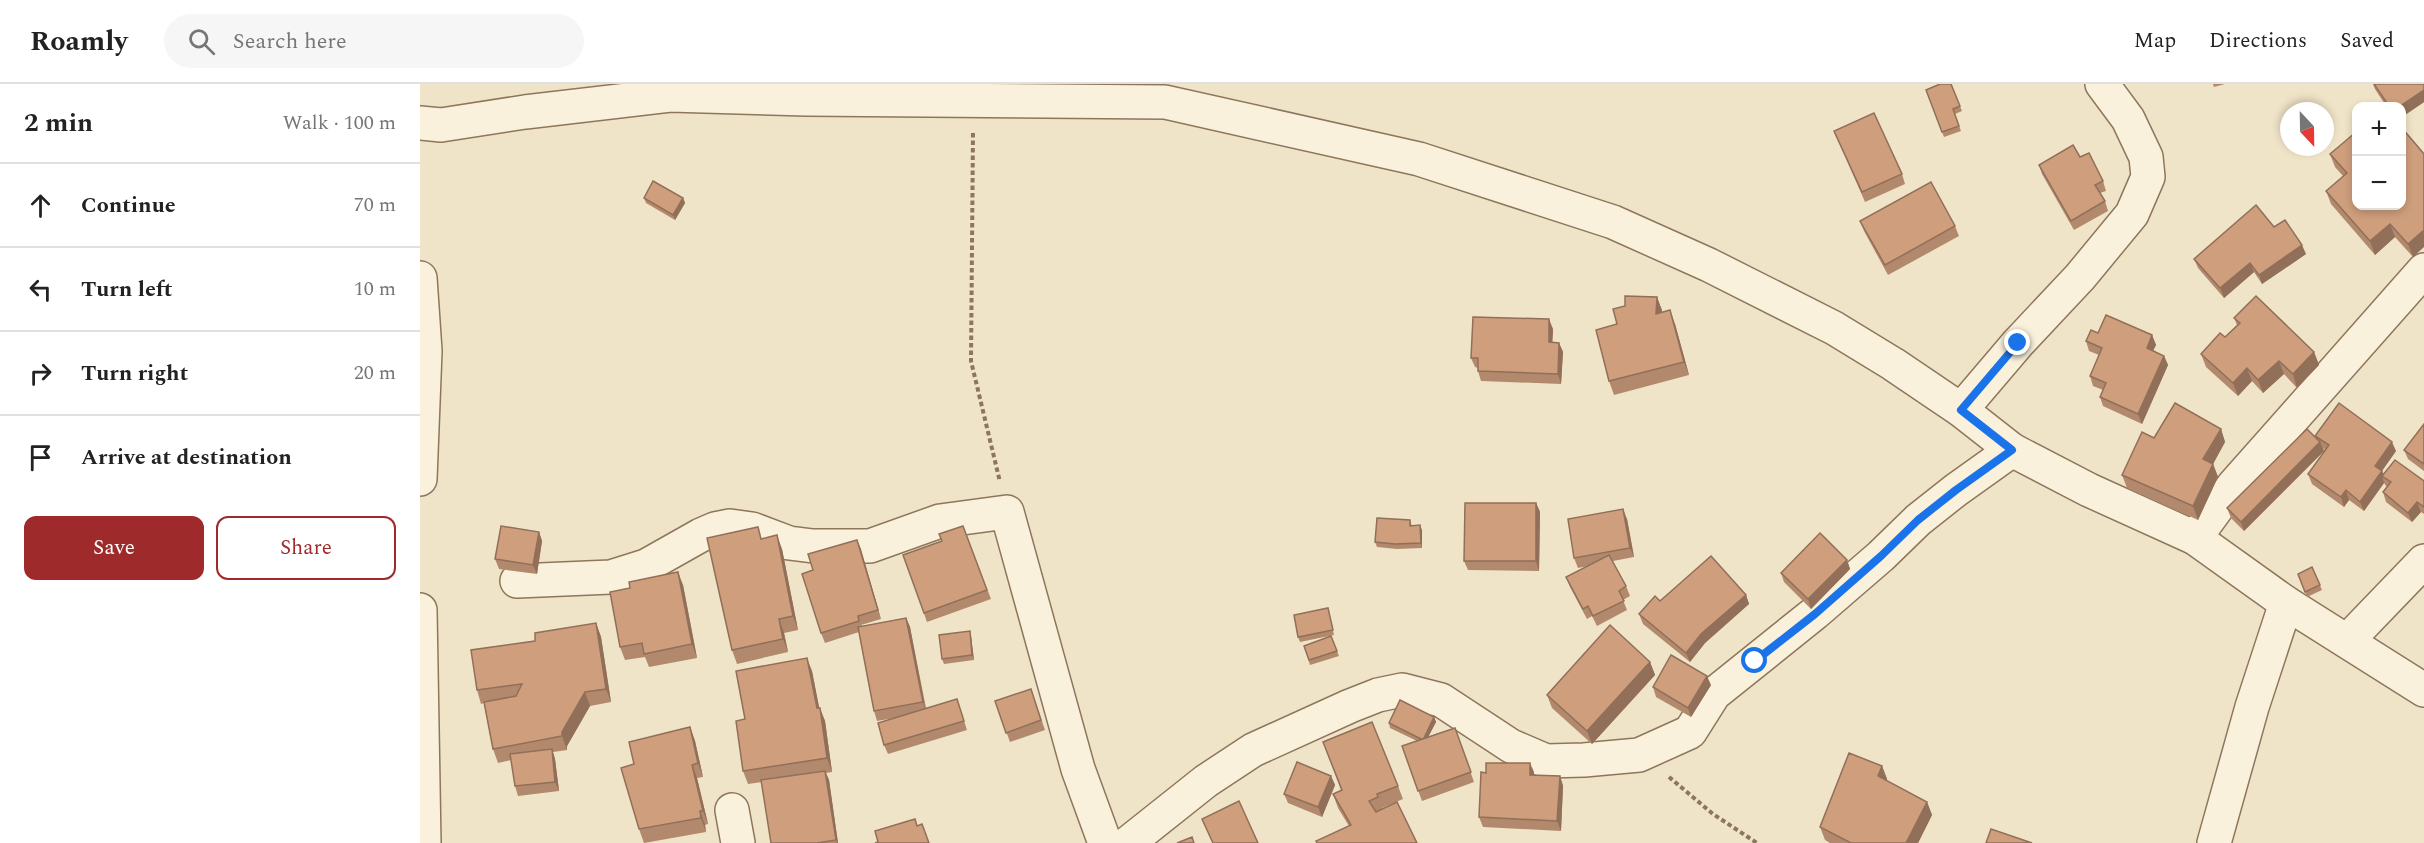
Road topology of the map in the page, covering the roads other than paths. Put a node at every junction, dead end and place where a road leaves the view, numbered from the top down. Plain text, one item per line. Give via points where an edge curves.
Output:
1 (2102, 84) edge
2 (420, 123) edge
3 (2424, 270) edge
4 (420, 278) edge
5 (1961, 410) junction
6 (2012, 450) junction
7 (420, 479) edge
8 (2195, 538) junction
9 (2424, 561) edge
10 (517, 581) dead end
11 (2286, 603) junction
12 (420, 610) edge
13 (2347, 641) junction
14 (2424, 690) edge
15 (732, 810) dead end
16 (424, 843) edge
17 (738, 843) edge
18 (1105, 843) edge
19 (1128, 843) edge
20 (2214, 843) edge

1 - 5 street via 2128,119 2146,157 2148,177 2132,214
2 - 5 street via 441,125 670,95 1165,102 1419,159 1613,222 1834,328
3 - 8 street via 2233,486
4 - 7 street via 425,351
5 - 6 street
6 - 8 street
6 - 19 street via 1926,514 1815,614 1714,694 1690,732 1639,755 1546,761 1511,746 1441,700 1402,690 1350,705 1253,750 1206,781
8 - 11 street
9 - 13 street
10 - 18 street via 611,577 646,566 701,535 730,526 752,529 789,543 870,546 940,521 1007,512 1077,769
11 - 13 street
11 - 20 street
12 - 16 street
13 - 14 street
15 - 17 street

